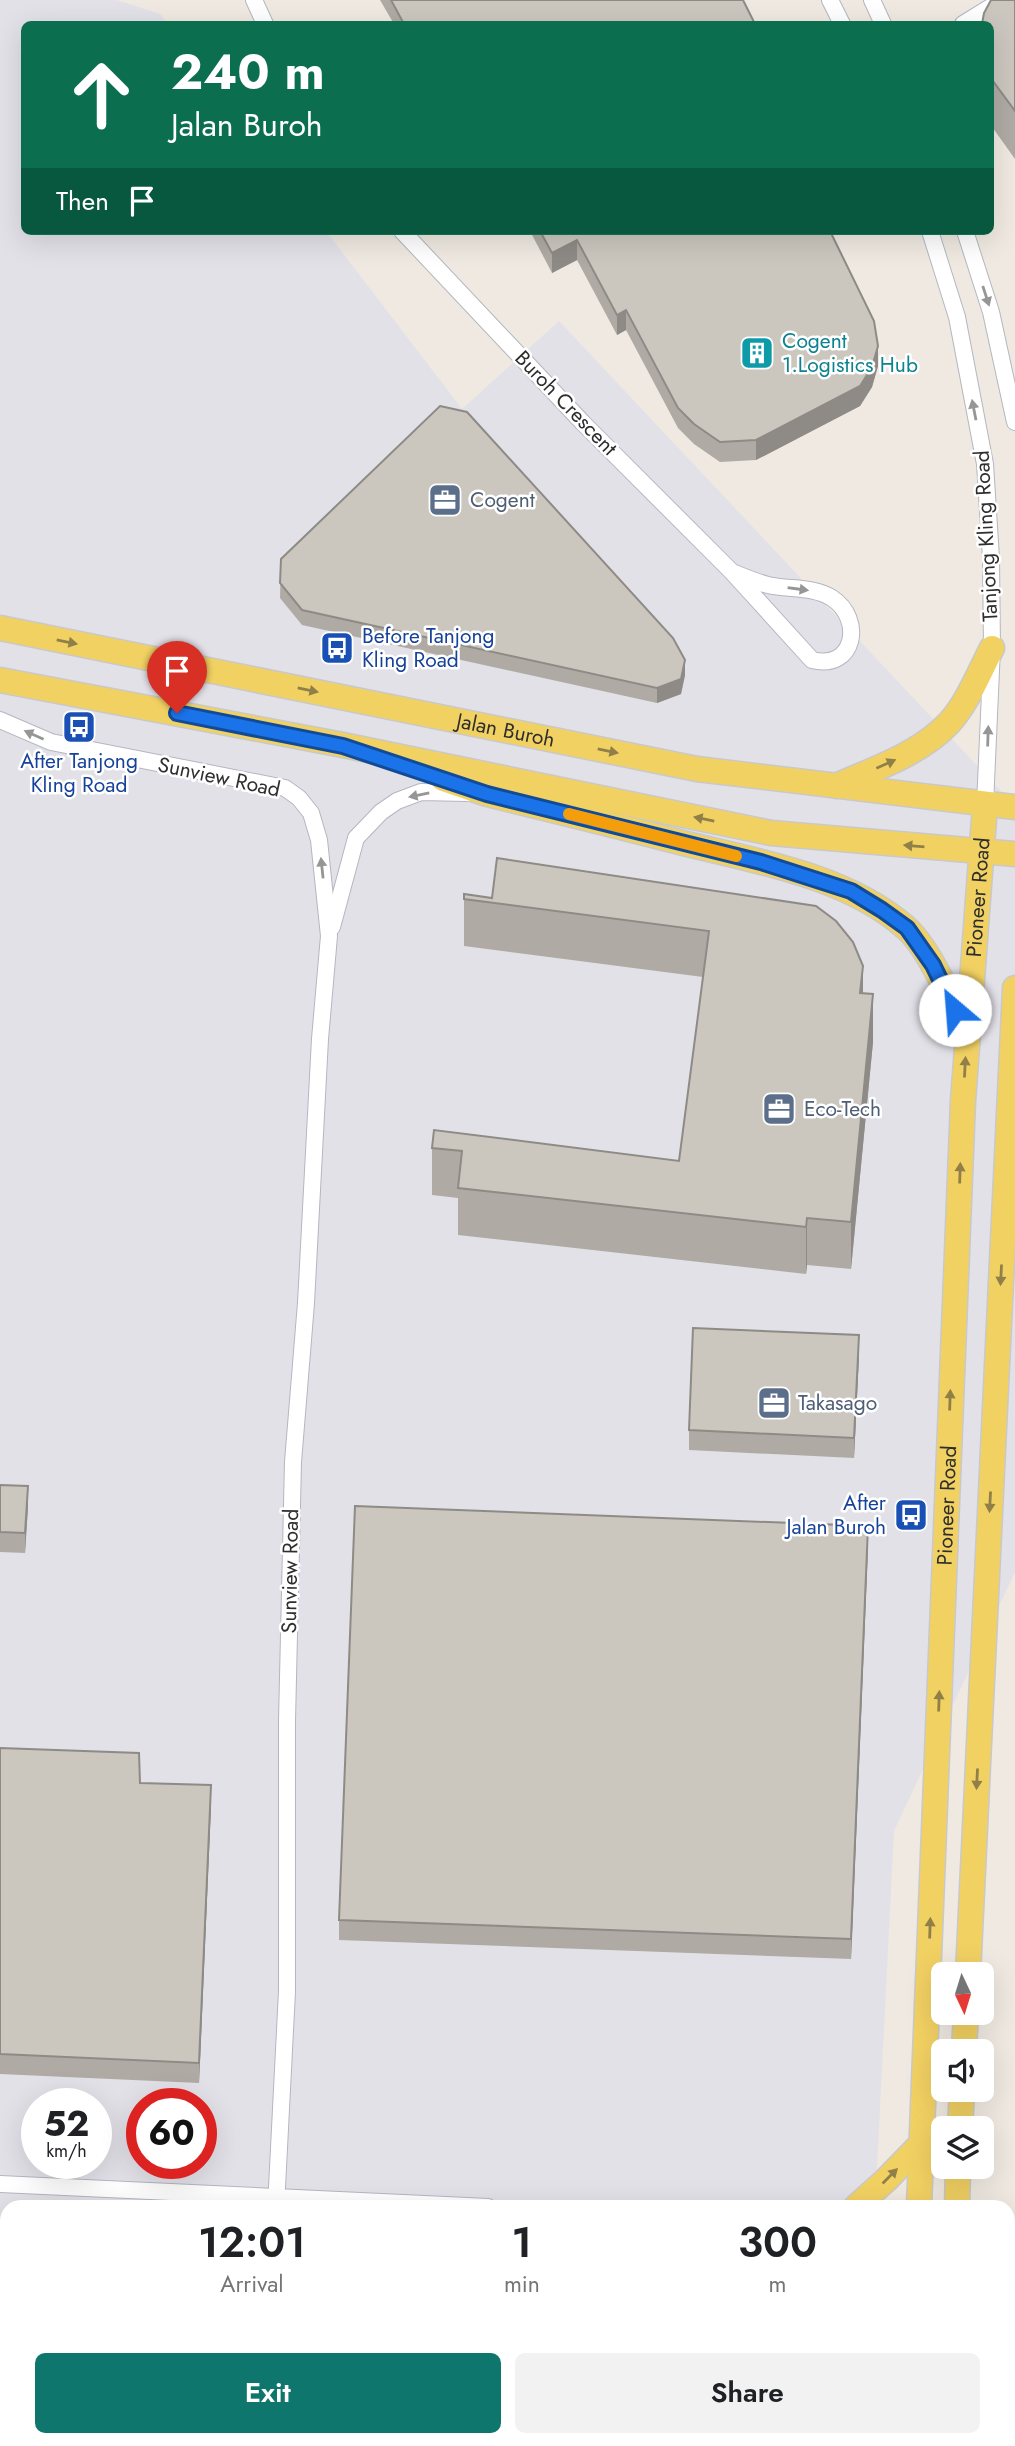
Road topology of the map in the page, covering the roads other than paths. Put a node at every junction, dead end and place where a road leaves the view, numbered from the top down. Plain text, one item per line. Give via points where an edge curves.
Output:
1 (254, 0) edge
2 (830, 0) edge
3 (872, 0) edge
4 (1002, 0) edge
5 (264, 21) edge
6 (840, 21) edge
7 (882, 21) edge
8 (968, 21) edge
9 (406, 235) edge
10 (931, 235) edge
11 (966, 235) edge
12 (1015, 422) edge
13 (732, 572) junction
14 (0, 628) edge
15 (992, 648) junction
16 (0, 680) edge
17 (0, 720) edge
18 (343, 746) junction
19 (836, 786) junction
20 (487, 794) junction
21 (985, 805) junction
22 (1015, 807) edge
23 (982, 852) junction
24 (1015, 854) edge
25 (329, 936) junction
26 (1015, 988) edge
27 (967, 1032) junction
28 (1013, 1058) edge
29 (969, 1962) edge
30 (922, 2143) junction
31 (958, 2179) edge
32 (0, 2184) edge
33 (261, 2200) edge
34 (277, 2200) edge
35 (864, 2200) edge
36 (919, 2200) edge
37 (957, 2200) edge

1 - 5 street
2 - 6 street
3 - 7 street
4 - 8 street
9 - 13 street, Buroh Crescent
15 -> 10 street, Tanjong Kling Road via 985,464 957,317
11 -> 12 street via 991,312
13 -> 13 street, Buroh Crescent via 769,586 822,593 835,600 851,623 852,638 846,652 822,663 812,660
14 -> 19 main road, Jalan Buroh via 697,769
19 -> 15 main road via 902,757 948,724
21 -> 15 street, Tanjong Kling Road
16 - 18 main road
25 -> 17 street, Sunview Road via 314,822 299,798 285,788 51,742
18 - 20 main road
23 -> 18 main road via 771,833
19 - 21 main road, Jalan Buroh
20 -> 25 street, Sunview Road via 421,792 381,813 356,838
20 - 27 main road via 748,859 851,891 907,928 933,965
21 - 22 main road, Jalan Buroh
21 - 23 main road, Pioneer Road
23 - 24 main road
23 - 27 main road, Pioneer Road
25 - 34 street, Sunview Road via 293,1462 287,1991
26 - 28 main road, Pioneer Road
30 -> 27 main road, Pioneer Road
28 -> 29 main road, Pioneer Road
35 -> 30 main road
30 - 36 main road, Pioneer Road
31 - 37 main road
32 - 33 street

